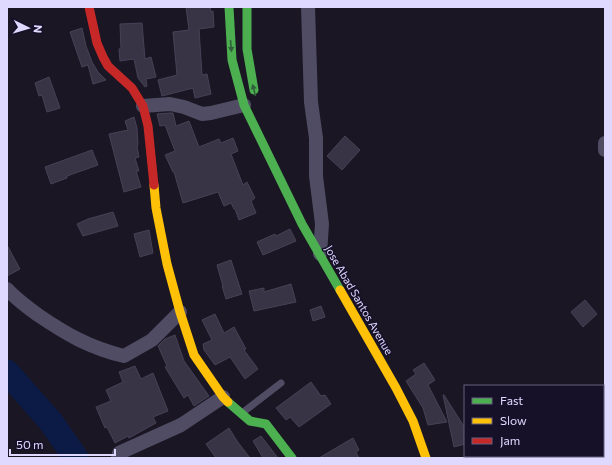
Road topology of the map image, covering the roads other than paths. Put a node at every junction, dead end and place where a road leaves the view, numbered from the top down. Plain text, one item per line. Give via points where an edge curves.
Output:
1 (89, 7) edge
2 (229, 7) edge
3 (247, 7) edge
4 (308, 7) edge
5 (250, 103) junction
6 (143, 106) junction
7 (262, 121) dead end
8 (605, 143) edge
9 (605, 150) edge
10 (269, 155) junction
11 (320, 256) junction
12 (7, 289) edge
13 (180, 312) junction
14 (281, 382) dead end
15 (223, 397) junction
16 (242, 413) junction
17 (118, 458) edge
18 (292, 458) edge
19 (426, 458) edge

1 - 6 main road via 97,43 103,57 108,66 132,88
2 -> 5 main road, Jose Abad Santos Avenue via 232,60
5 -> 3 main road, Jose Abad Santos Avenue
4 - 11 street via 311,102 322,224
5 - 6 street via 202,114 170,104
5 - 10 main road, Jose Abad Santos Avenue
6 - 13 main road via 148,126 156,208
7 - 10 main road, Jose Abad Santos Avenue
8 - 9 street
10 - 11 main road, Jose Abad Santos Avenue
11 - 19 main road, Jose Abad Santos Avenue via 396,388 413,421
12 - 13 street via 27,307 82,342 124,356 152,340
13 - 15 main road via 194,355
14 - 16 lane
15 - 16 main road
15 - 17 street via 181,424 119,453
16 - 18 main road via 250,421 266,424

